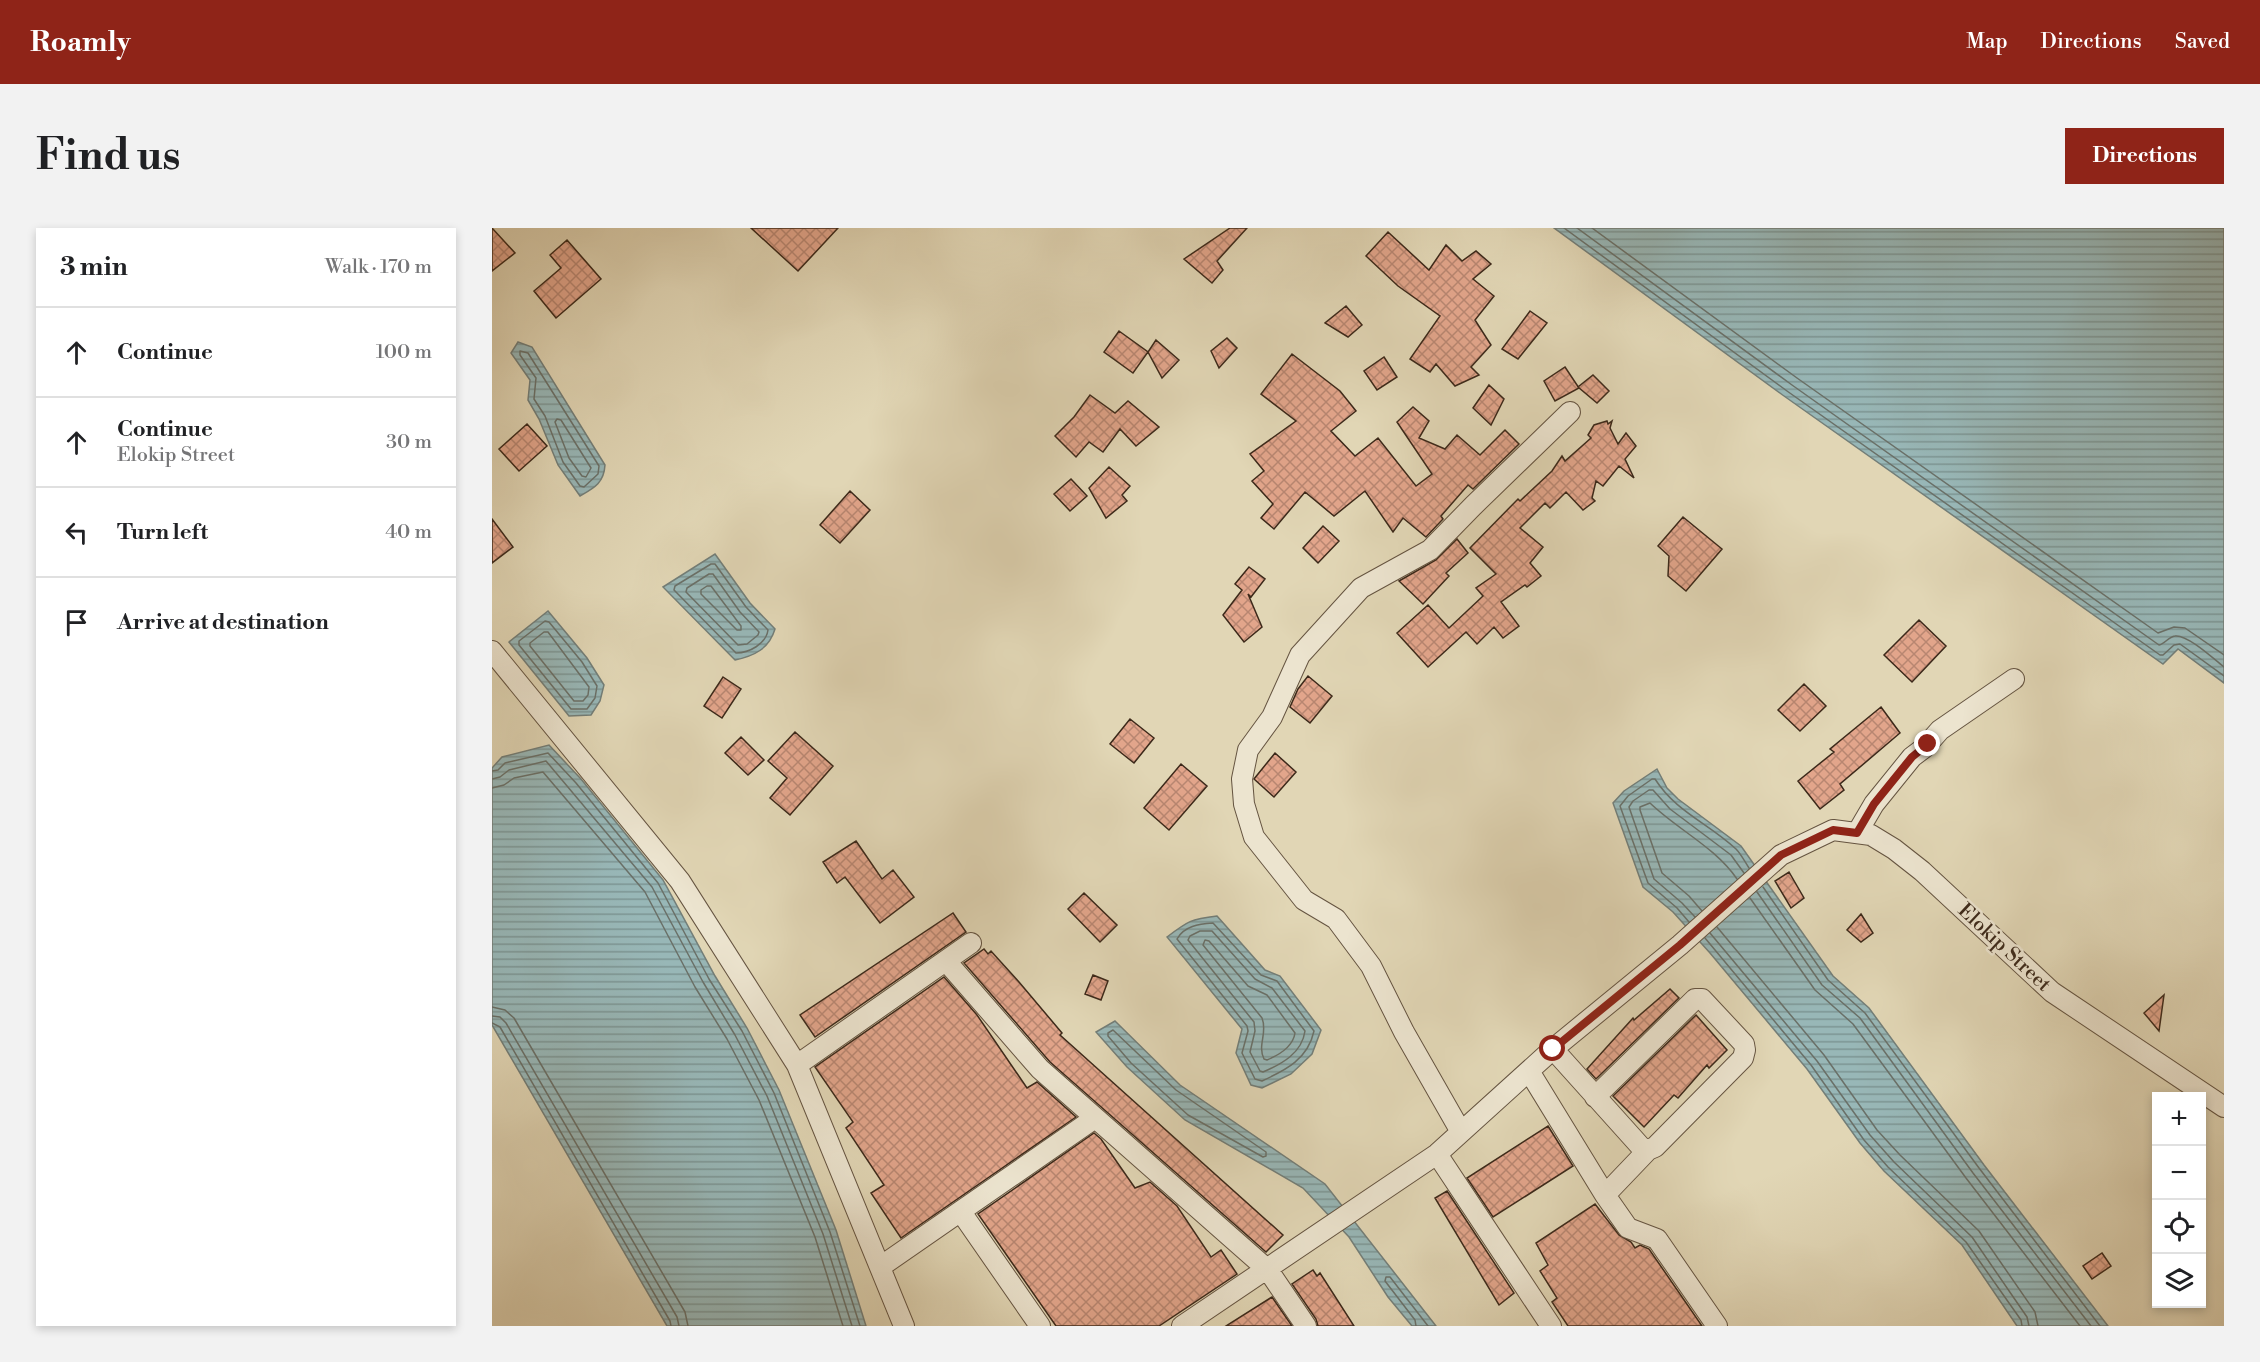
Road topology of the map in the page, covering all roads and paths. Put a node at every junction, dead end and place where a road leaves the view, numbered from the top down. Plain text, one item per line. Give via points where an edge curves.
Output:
1 (1570, 412) dead end
2 (492, 651) edge
3 (2014, 679) dead end
4 (1857, 833) junction
5 (971, 943) dead end
6 (946, 961) junction
7 (1553, 1049) junction
8 (797, 1065) junction
9 (1530, 1071) junction
10 (1595, 1096) junction
11 (2224, 1107) edge
12 (1095, 1118) junction
13 (1461, 1132) junction
14 (1648, 1150) junction
15 (1437, 1154) junction
16 (1605, 1195) junction
17 (961, 1212) junction
18 (880, 1267) junction
19 (1268, 1270) junction
20 (904, 1326) edge
21 (1040, 1326) edge
22 (1182, 1326) edge
23 (1306, 1326) edge
24 (1551, 1326) edge
25 (1717, 1326) edge

1 - 13 street via 1430,550 1361,588 1300,655 1272,717 1248,750 1242,779 1244,804 1254,837 1304,900 1336,920 1371,966
2 - 8 street via 680,881
3 - 4 street via 1940,730 1912,757 1874,804
4 - 7 street, Elokip Street via 1833,830 1781,855 1680,945
4 - 11 street, Elokip Street via 1871,835 1922,871 2052,992
5 - 6 street
6 - 8 street
6 - 12 street via 1040,1069
7 - 9 street, Elokip Street
7 - 10 street
8 - 18 street
9 - 13 street, Elokip Street
9 - 16 street
10 - 14 street via 1641,1148
10 - 14 street via 1695,999 1702,999 1744,1044 1743,1058
12 - 17 street
12 - 19 street
13 - 15 street, Elokip Street
14 - 16 street
15 - 19 street, Elokip Street
15 - 24 street
16 - 25 street via 1628,1228 1657,1239
17 - 18 street
17 - 21 street
18 - 20 street
19 - 22 street, Elokip Street
19 - 23 street

